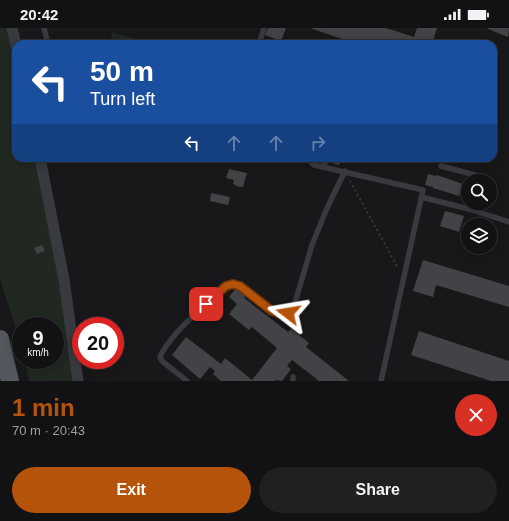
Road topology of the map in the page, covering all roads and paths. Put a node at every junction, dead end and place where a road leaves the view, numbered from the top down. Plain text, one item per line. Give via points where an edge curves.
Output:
1 (12, 28) edge
2 (44, 28) edge
3 (264, 28) edge
4 (15, 40) edge
5 (47, 40) edge
6 (260, 40) edge
7 (41, 162) edge
8 (311, 162) edge
9 (441, 166) dead end
10 (345, 171) junction
11 (471, 174) edge
12 (421, 197) junction
13 (461, 204) edge
14 (480, 210) edge
15 (509, 222) edge
16 (404, 279) junction
17 (0, 339) edge
18 (10, 381) edge
19 (78, 381) edge
20 (188, 381) edge
21 (381, 381) edge

1 - 4 street
2 - 5 lane
3 - 6 lane
7 - 19 street via 64,280
8 - 10 lane via 314,165
9 - 11 lane
10 - 12 lane via 423,190
10 - 16 path
10 - 20 lane via 312,245 294,306 284,315 272,311 240,286 226,286 183,326 163,349 160,357 162,361
12 - 13 lane
12 - 16 lane
14 - 15 lane
16 - 21 lane
17 - 18 main road

